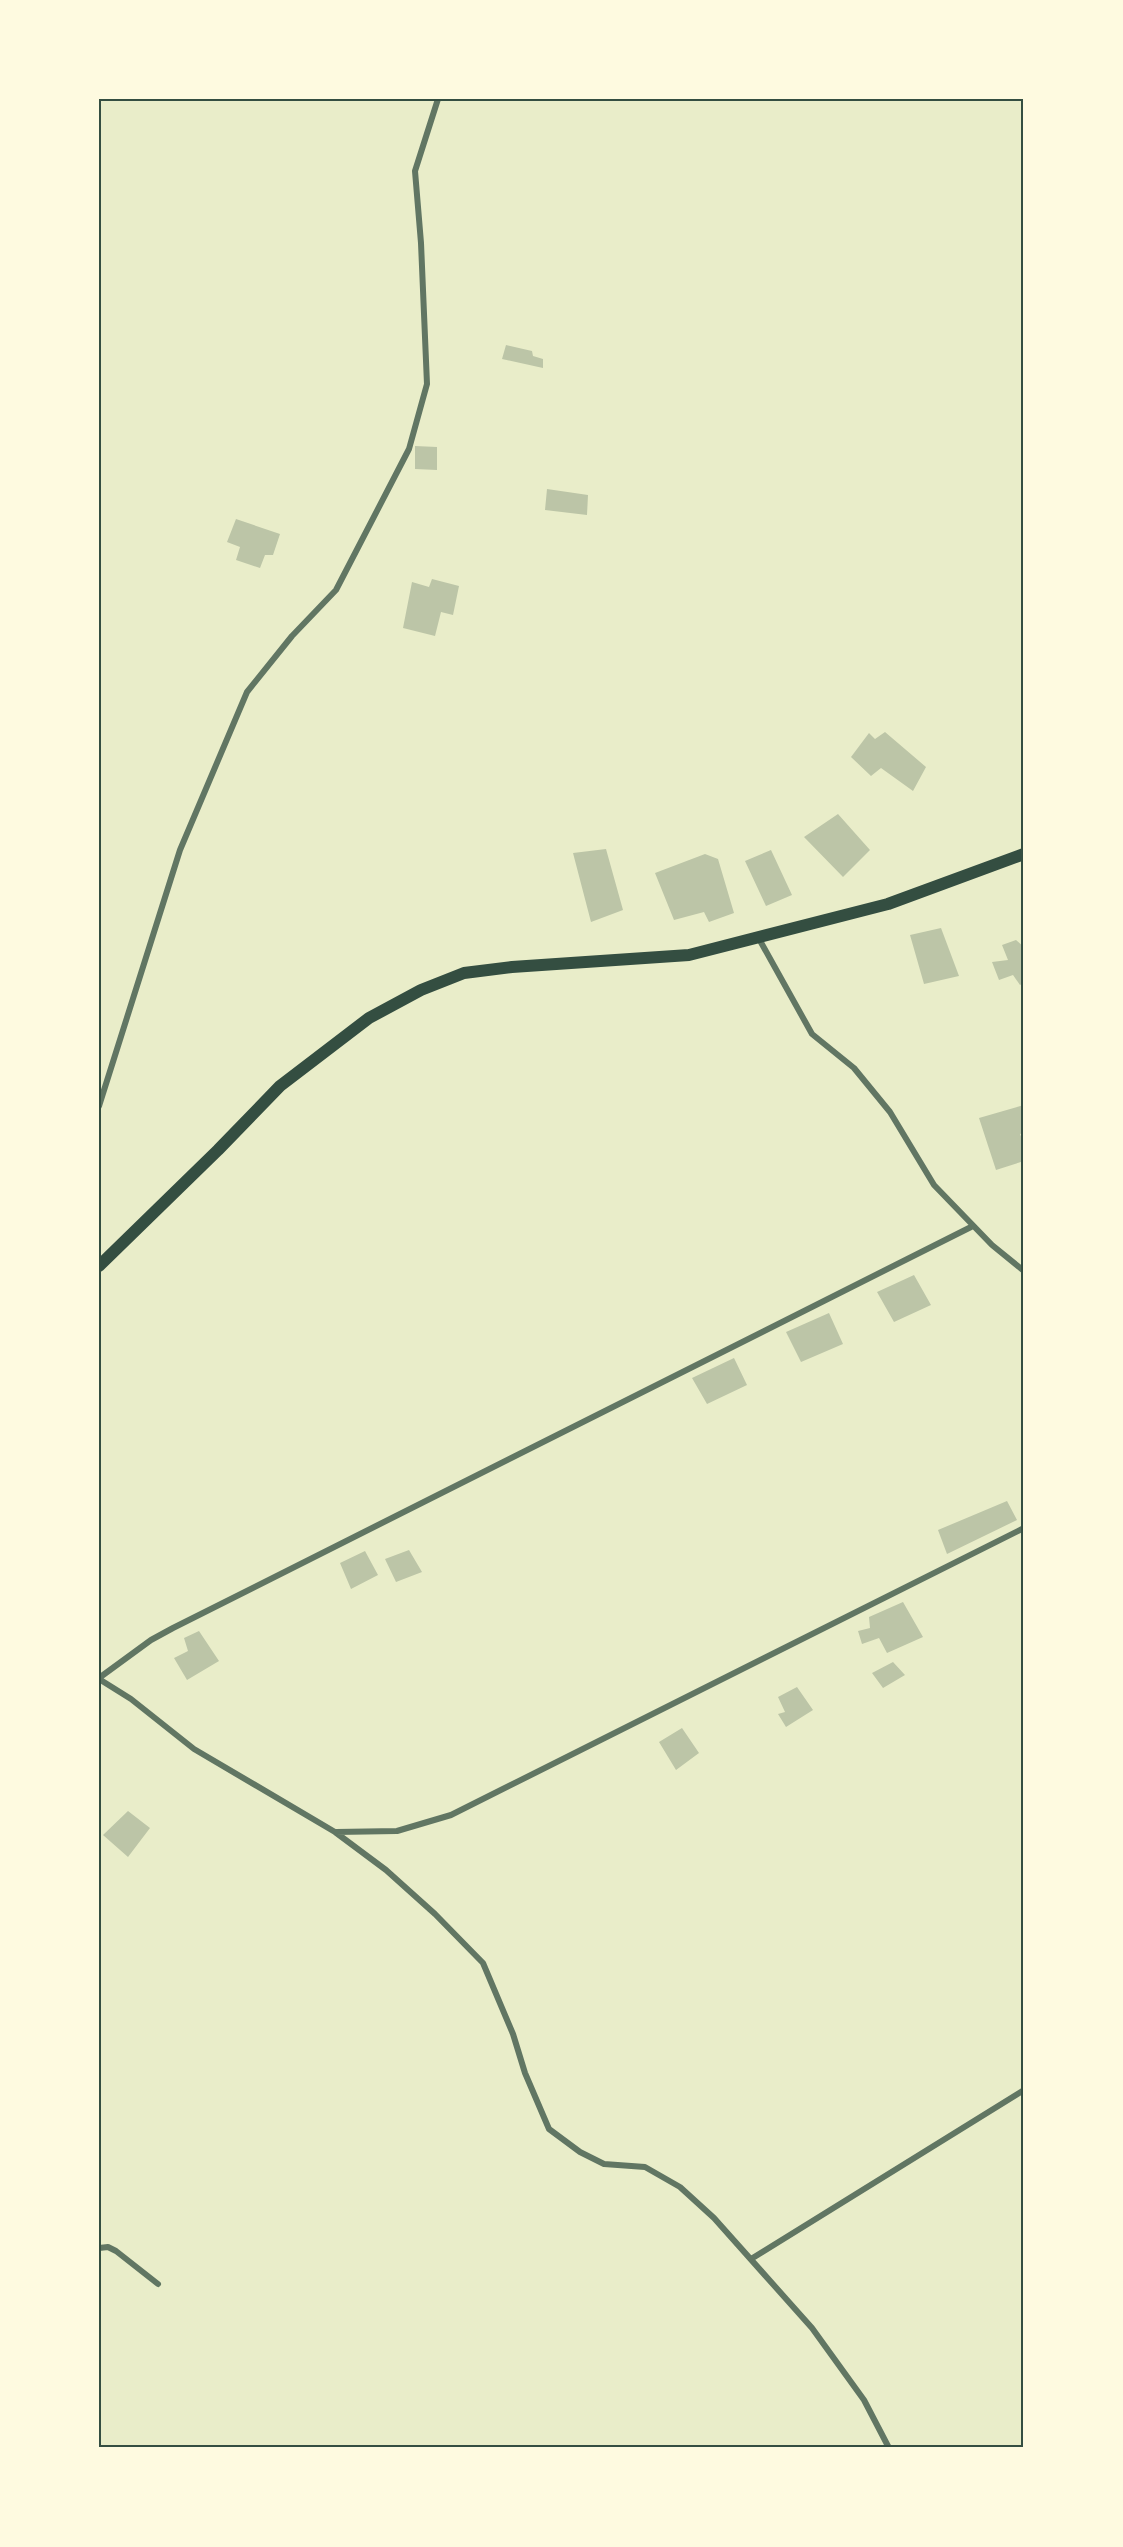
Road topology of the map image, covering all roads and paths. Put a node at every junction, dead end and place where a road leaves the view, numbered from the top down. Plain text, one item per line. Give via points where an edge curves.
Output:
1 (438, 99) edge
2 (1024, 854) edge
3 (758, 937) junction
4 (99, 1106) edge
5 (973, 1226) junction
6 (99, 1266) edge
7 (1024, 1271) edge
8 (1024, 1528) edge
9 (99, 1678) edge
10 (335, 1832) junction
11 (1024, 2090) edge
12 (99, 2248) edge
13 (751, 2259) junction
14 (158, 2284) dead end
15 (889, 2448) edge

1 - 4 street via 415,171 427,384 409,449 336,590 247,692 180,850
2 - 3 main road via 888,904
3 - 5 street via 812,1034 854,1068 890,1113 934,1185
3 - 6 main road via 689,955 464,974 421,990 369,1018 280,1086
5 - 7 street
5 - 9 street via 173,1628
8 - 10 street via 451,1815 398,1831
9 - 10 street via 194,1749
10 - 13 street via 386,1870 483,1963 549,2129 604,2164 645,2167 680,2187
11 - 13 street
12 - 14 street via 116,2251
13 - 15 street via 819,2337 864,2400

